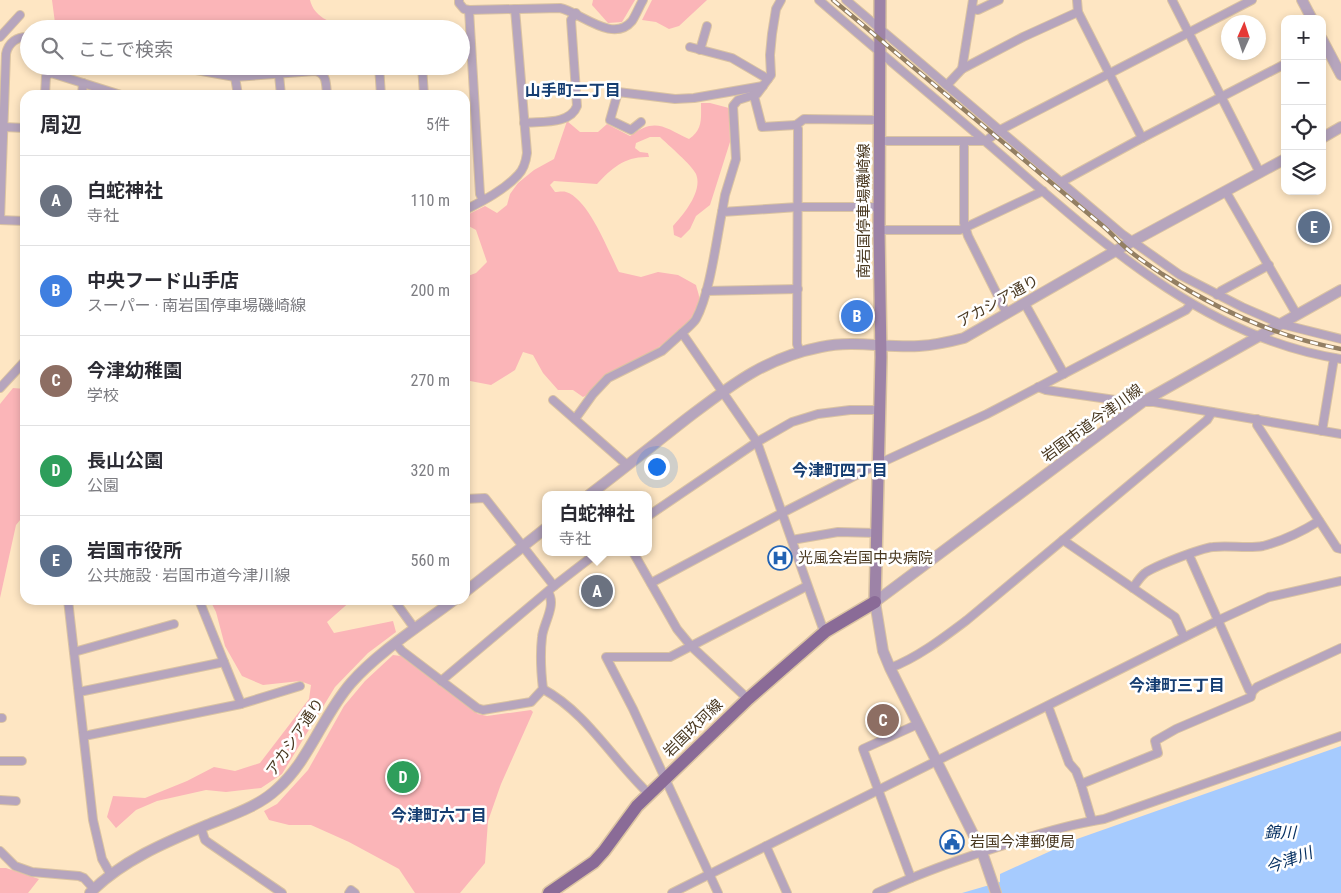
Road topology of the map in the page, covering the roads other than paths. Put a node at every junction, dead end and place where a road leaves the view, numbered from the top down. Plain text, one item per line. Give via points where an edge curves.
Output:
1 (459, 0) edge
2 (511, 0) edge
3 (643, 0) edge
4 (781, 0) edge
5 (819, 0) edge
6 (846, 0) edge
7 (880, 0) edge
8 (973, 0) edge
9 (999, 0) edge
10 (1077, 0) edge
11 (1172, 0) edge
12 (1229, 0) edge
13 (1252, 0) edge
14 (1302, 0) edge
15 (560, 4) edge
16 (513, 9) junction
17 (1234, 9) junction
18 (469, 10) junction
19 (972, 10) junction
20 (1078, 12) junction
21 (576, 13) junction
22 (20, 15) dead end
23 (1310, 15) edge
24 (470, 20) edge
25 (707, 26) dead end
26 (470, 27) edge
27 (879, 29) junction
28 (1189, 33) junction
29 (1, 36) edge
30 (20, 38) edge
31 (11, 44) junction
32 (690, 47) dead end
33 (1326, 48) edge
34 (700, 50) junction
35 (879, 52) junction
36 (1281, 66) edge
37 (962, 69) junction
38 (1110, 74) junction
39 (47, 75) edge
40 (57, 75) edge
41 (215, 75) edge
42 (265, 75) edge
43 (279, 75) edge
44 (323, 75) edge
45 (380, 75) edge
46 (423, 75) edge
47 (1341, 75) edge
48 (236, 77) junction
49 (83, 83) junction
50 (766, 83) junction
51 (947, 85) junction
52 (46, 90) edge
53 (82, 90) edge
54 (104, 90) edge
55 (237, 90) edge
56 (280, 90) edge
57 (327, 90) edge
58 (381, 90) edge
59 (424, 90) edge
60 (754, 96) junction
61 (1221, 98) junction
62 (879, 120) junction
63 (641, 122) dead end
64 (524, 123) junction
65 (796, 125) junction
66 (4, 127) junction
67 (1341, 127) edge
68 (20, 128) edge
69 (1000, 130) junction
70 (1326, 136) edge
71 (1142, 138) junction
72 (879, 140) junction
73 (964, 141) junction
74 (986, 141) junction
75 (1281, 161) edge
76 (1260, 173) junction
77 (1061, 182) junction
78 (1042, 191) junction
79 (1226, 192) junction
80 (483, 200) junction
81 (880, 206) junction
82 (470, 207) edge
83 (798, 207) junction
84 (722, 212) junction
85 (0, 220) edge
86 (20, 221) edge
87 (966, 229) junction
88 (879, 230) junction
89 (1133, 241) junction
90 (1115, 252) junction
91 (1269, 265) junction
92 (798, 290) junction
93 (1341, 290) edge
94 (706, 291) junction
95 (1217, 296) junction
96 (1025, 304) junction
97 (1191, 304) junction
98 (1007, 314) junction
99 (1297, 315) junction
100 (1281, 324) junction
101 (682, 333) junction
102 (1259, 336) junction
103 (1341, 339) edge
104 (881, 345) junction
105 (800, 352) junction
106 (1337, 358) edge
107 (20, 366) edge
108 (1064, 374) junction
109 (1, 383) edge
110 (1038, 387) junction
111 (722, 392) junction
112 (553, 400) dead end
113 (1144, 401) junction
114 (880, 410) junction
115 (1212, 412) junction
116 (575, 419) junction
117 (1257, 419) junction
118 (1322, 430) junction
119 (1341, 434) edge
120 (757, 442) junction
121 (878, 464) junction
122 (627, 465) junction
123 (598, 491) edge
124 (470, 499) edge
125 (652, 513) edge
126 (782, 513) junction
127 (1319, 521) junction
128 (542, 531) edge
129 (876, 533) junction
130 (792, 540) junction
131 (1063, 540) junction
132 (522, 546) junction
133 (1341, 549) edge
134 (1189, 555) junction
135 (593, 556) edge
136 (635, 556) edge
137 (1341, 581) edge
138 (651, 582) junction
139 (554, 586) junction
140 (808, 586) junction
141 (470, 587) edge
142 (1133, 588) junction
143 (548, 592) junction
144 (874, 602) junction
145 (69, 605) edge
146 (200, 605) edge
147 (398, 605) edge
148 (447, 605) edge
149 (1219, 620) junction
150 (174, 624) dead end
151 (415, 629) junction
152 (826, 631) junction
153 (1184, 637) junction
154 (396, 644) junction
155 (691, 646) junction
156 (1341, 648) edge
157 (74, 652) junction
158 (224, 662) junction
159 (890, 668) junction
160 (441, 681) junction
161 (300, 686) dead end
162 (542, 689) junction
163 (78, 692) junction
164 (1252, 692) junction
165 (748, 699) junction
166 (241, 704) junction
167 (1048, 706) junction
168 (918, 724) junction
169 (84, 736) junction
170 (1341, 736) edge
171 (0, 761) edge
172 (22, 761) dead end
173 (936, 761) junction
174 (665, 778) junction
175 (1081, 784) junction
176 (880, 791) junction
177 (649, 794) junction
178 (0, 800) edge
179 (16, 800) dead end
180 (1092, 821) junction
181 (201, 828) junction
182 (766, 846) junction
183 (0, 851) edge
184 (982, 852) junction
185 (112, 874) junction
186 (709, 874) junction
187 (911, 878) junction
188 (92, 891) edge
189 (281, 893) edge
190 (349, 893) edge
191 (355, 893) edge
192 (549, 893) edge
193 (672, 893) edge
194 (718, 893) edge
195 (787, 893) edge
196 (877, 893) edge
197 (996, 893) edge

1 - 18 street via 464,9
2 - 16 street
3 - 21 street via 632,21 624,28 602,27
4 - 50 street via 776,9 770,55 771,76
5 - 35 street
6 - 27 street
7 - 27 main road, 南岩国停車場磯崎線
8 - 19 street
9 - 19 street
10 - 20 street
11 - 28 street
12 - 17 street
13 - 17 street
14 - 23 street
15 - 16 street
15 - 21 street
16 - 18 street
16 - 64 street
17 - 28 street
18 - 24 street
19 - 37 street
20 - 37 street
20 - 38 street
21 - 64 street via 571,20 577,106 574,114 565,119
22 - 29 street
25 - 34 street
26 - 80 street via 480,194
27 - 35 main road, 南岩国停車場磯崎線
27 - 51 street
28 - 38 street
28 - 61 street
29 - 31 street
30 - 31 street
31 - 66 street via 6,54
32 - 34 street
33 - 47 street
34 - 50 street via 732,58
35 - 62 main road, 南岩国停車場磯崎線
35 - 74 street
36 - 61 street
37 - 51 street
38 - 69 street
38 - 71 street
39 - 52 street
40 - 49 street
41 - 48 street
42 - 48 street
43 - 56 street
44 - 57 street
45 - 58 street
46 - 59 street
48 - 55 street
49 - 53 street
49 - 54 street
50 - 60 street
50 - 63 street via 694,98 618,92 610,120 631,130
51 - 69 street
60 - 65 street via 762,127
60 - 84 street via 738,100 734,106 736,159
61 - 71 street
61 - 76 street
62 - 65 street via 804,119
62 - 72 main road, 南岩国停車場磯崎線
64 - 80 street via 527,153 520,174
65 - 83 street
66 - 68 street
66 - 85 street
67 - 70 street
69 - 74 street
69 - 77 street
71 - 77 street
72 - 73 street
72 - 81 main road, 南岩国停車場磯崎線
73 - 74 street
73 - 87 street
74 - 78 street
75 - 76 street, アカシア通り
76 - 79 street, アカシア通り
77 - 89 street
78 - 87 street
78 - 90 street
79 - 89 street, アカシア通り
79 - 91 street
80 - 82 street
81 - 83 street
81 - 88 main road, 南岩国停車場磯崎線
83 - 84 street
83 - 92 street
84 - 94 street
85 - 86 street
87 - 88 street
87 - 98 street
88 - 104 main road, 南岩国停車場磯崎線
89 - 90 street, アカシア通り
89 - 95 street via 1180,275
90 - 96 street, アカシア通り
90 - 97 street
91 - 95 street
91 - 99 street
92 - 94 street
92 - 105 street via 797,344
93 - 99 street, 岩国市道今津川線
94 - 101 street via 693,324
95 - 100 street
96 - 98 street, アカシア通り
96 - 108 street
97 - 102 street
97 - 108 street via 1186,310
98 - 104 street, アカシア通り via 964,338 944,344
99 - 100 street, 岩国市道今津川線
100 - 102 street, 岩国市道今津川線
100 - 103 street
101 - 111 street
101 - 116 street via 662,351 608,378
102 - 106 street
102 - 113 street, 岩国市道今津川線
104 - 105 street, アカシア通り via 849,344
104 - 114 main road, 南岩国停車場磯崎線
105 - 111 street, アカシア通り via 756,369
106 - 118 street
107 - 109 street
108 - 110 street
110 - 113 street via 1128,402
110 - 121 street
111 - 120 street
111 - 122 street, アカシア通り
112 - 116 street
113 - 115 street
113 - 144 street, 岩国市道今津川線
114 - 120 street via 818,414 792,422
114 - 121 main road, 南岩国停車場磯崎線
115 - 117 street
115 - 131 street via 1207,420
116 - 122 street
117 - 118 street
117 - 127 street via 1257,425
118 - 119 street
120 - 125 street
120 - 126 street
121 - 126 street
121 - 129 main road, 南岩国停車場磯崎線
122 - 123 street, アカシア通り
124 - 132 street via 485,498
126 - 130 street
126 - 138 street
127 - 133 street via 1337,548
127 - 134 street via 1306,530 1264,545 1214,546
128 - 132 street
129 - 130 street via 838,532
129 - 144 main road, 南岩国停車場磯崎線
130 - 140 street
131 - 142 street
131 - 159 street via 948,634
132 - 139 street
132 - 141 street
134 - 142 street via 1147,572
134 - 149 street
135 - 139 street
136 - 138 street
137 - 149 street via 1269,597
138 - 155 street via 677,629
139 - 143 street
140 - 152 street
140 - 155 street
142 - 153 street via 1175,617
143 - 160 street
143 - 162 street via 551,603 542,638
144 - 152 main road, 岩国玖珂線
144 - 159 street via 883,651
145 - 157 street
146 - 158 street
147 - 151 street
148 - 151 street, アカシア通り
149 - 153 street
149 - 164 street
150 - 157 street
151 - 154 street, アカシア通り
152 - 165 main road, 岩国玖珂線
153 - 167 street
154 - 160 street
154 - 181 street, アカシア通り via 351,684 295,769 278,788 260,802
155 - 165 street
155 - 174 street via 670,657 606,657
156 - 164 street
157 - 163 street
158 - 163 street
158 - 166 street
159 - 168 street
160 - 162 street via 483,710 531,702
161 - 166 street
162 - 177 street via 572,711
163 - 169 street
164 - 175 street via 1251,697 1155,740 1158,752
165 - 174 main road, 岩国玖珂線
166 - 169 street
167 - 173 street
167 - 175 street via 1069,763 1076,770
168 - 173 street
168 - 176 street via 863,749
169 - 185 street via 93,820 102,859
170 - 180 street
171 - 172 street
173 - 176 street
173 - 184 street
174 - 177 main road, 岩国玖珂線
174 - 186 street
175 - 180 street
176 - 182 street
176 - 187 street
177 - 192 main road, 岩国玖珂線 via 599,857
178 - 179 street
180 - 184 street
181 - 185 street, アカシア通り via 159,846
181 - 189 street via 205,840
182 - 186 street
182 - 195 street
183 - 188 street via 15,866 32,872 84,878
184 - 187 street
184 - 197 street
185 - 188 street, アカシア通り
186 - 193 street
186 - 194 street
187 - 196 street
190 - 191 street via 351,890

